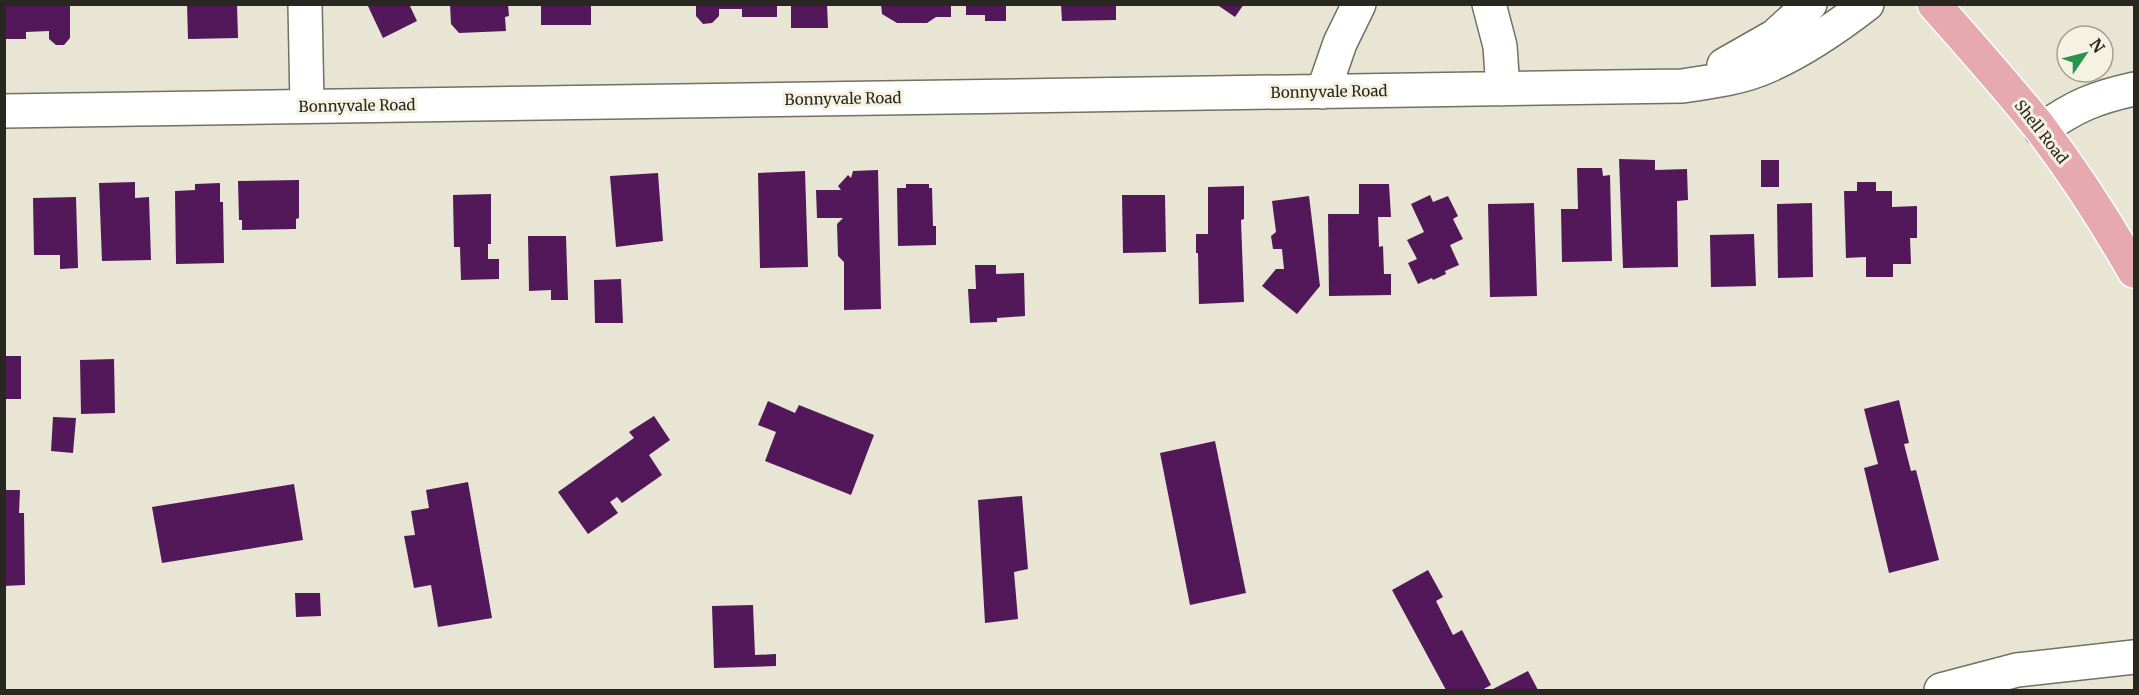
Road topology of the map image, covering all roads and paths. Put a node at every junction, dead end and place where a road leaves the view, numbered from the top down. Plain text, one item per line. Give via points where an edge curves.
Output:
1 (305, 4) edge
2 (1359, 4) edge
3 (1489, 4) edge
4 (1810, 4) edge
5 (1867, 4) edge
6 (1934, 4) edge
7 (1682, 86) junction
8 (1503, 89) junction
9 (2134, 89) edge
10 (1323, 92) junction
11 (307, 106) junction
12 (4, 111) edge
13 (2041, 130) junction
14 (2134, 271) edge
15 (2134, 657) edge
16 (1941, 690) edge

1 - 11 street
2 - 10 street
3 - 8 street via 1500,46
4 - 7 street, Bonnyvale Road via 1775,36
5 - 7 street, Bonnyvale Road via 1812,43 1767,67 1722,81
6 - 13 main road, Shell Road
7 - 8 street, Bonnyvale Road
8 - 10 street, Bonnyvale Road
9 - 13 street via 2086,102
10 - 11 street, Bonnyvale Road
11 - 12 street, Bonnyvale Road
13 - 14 main road, Shell Road via 2106,223
15 - 16 street via 2017,670

